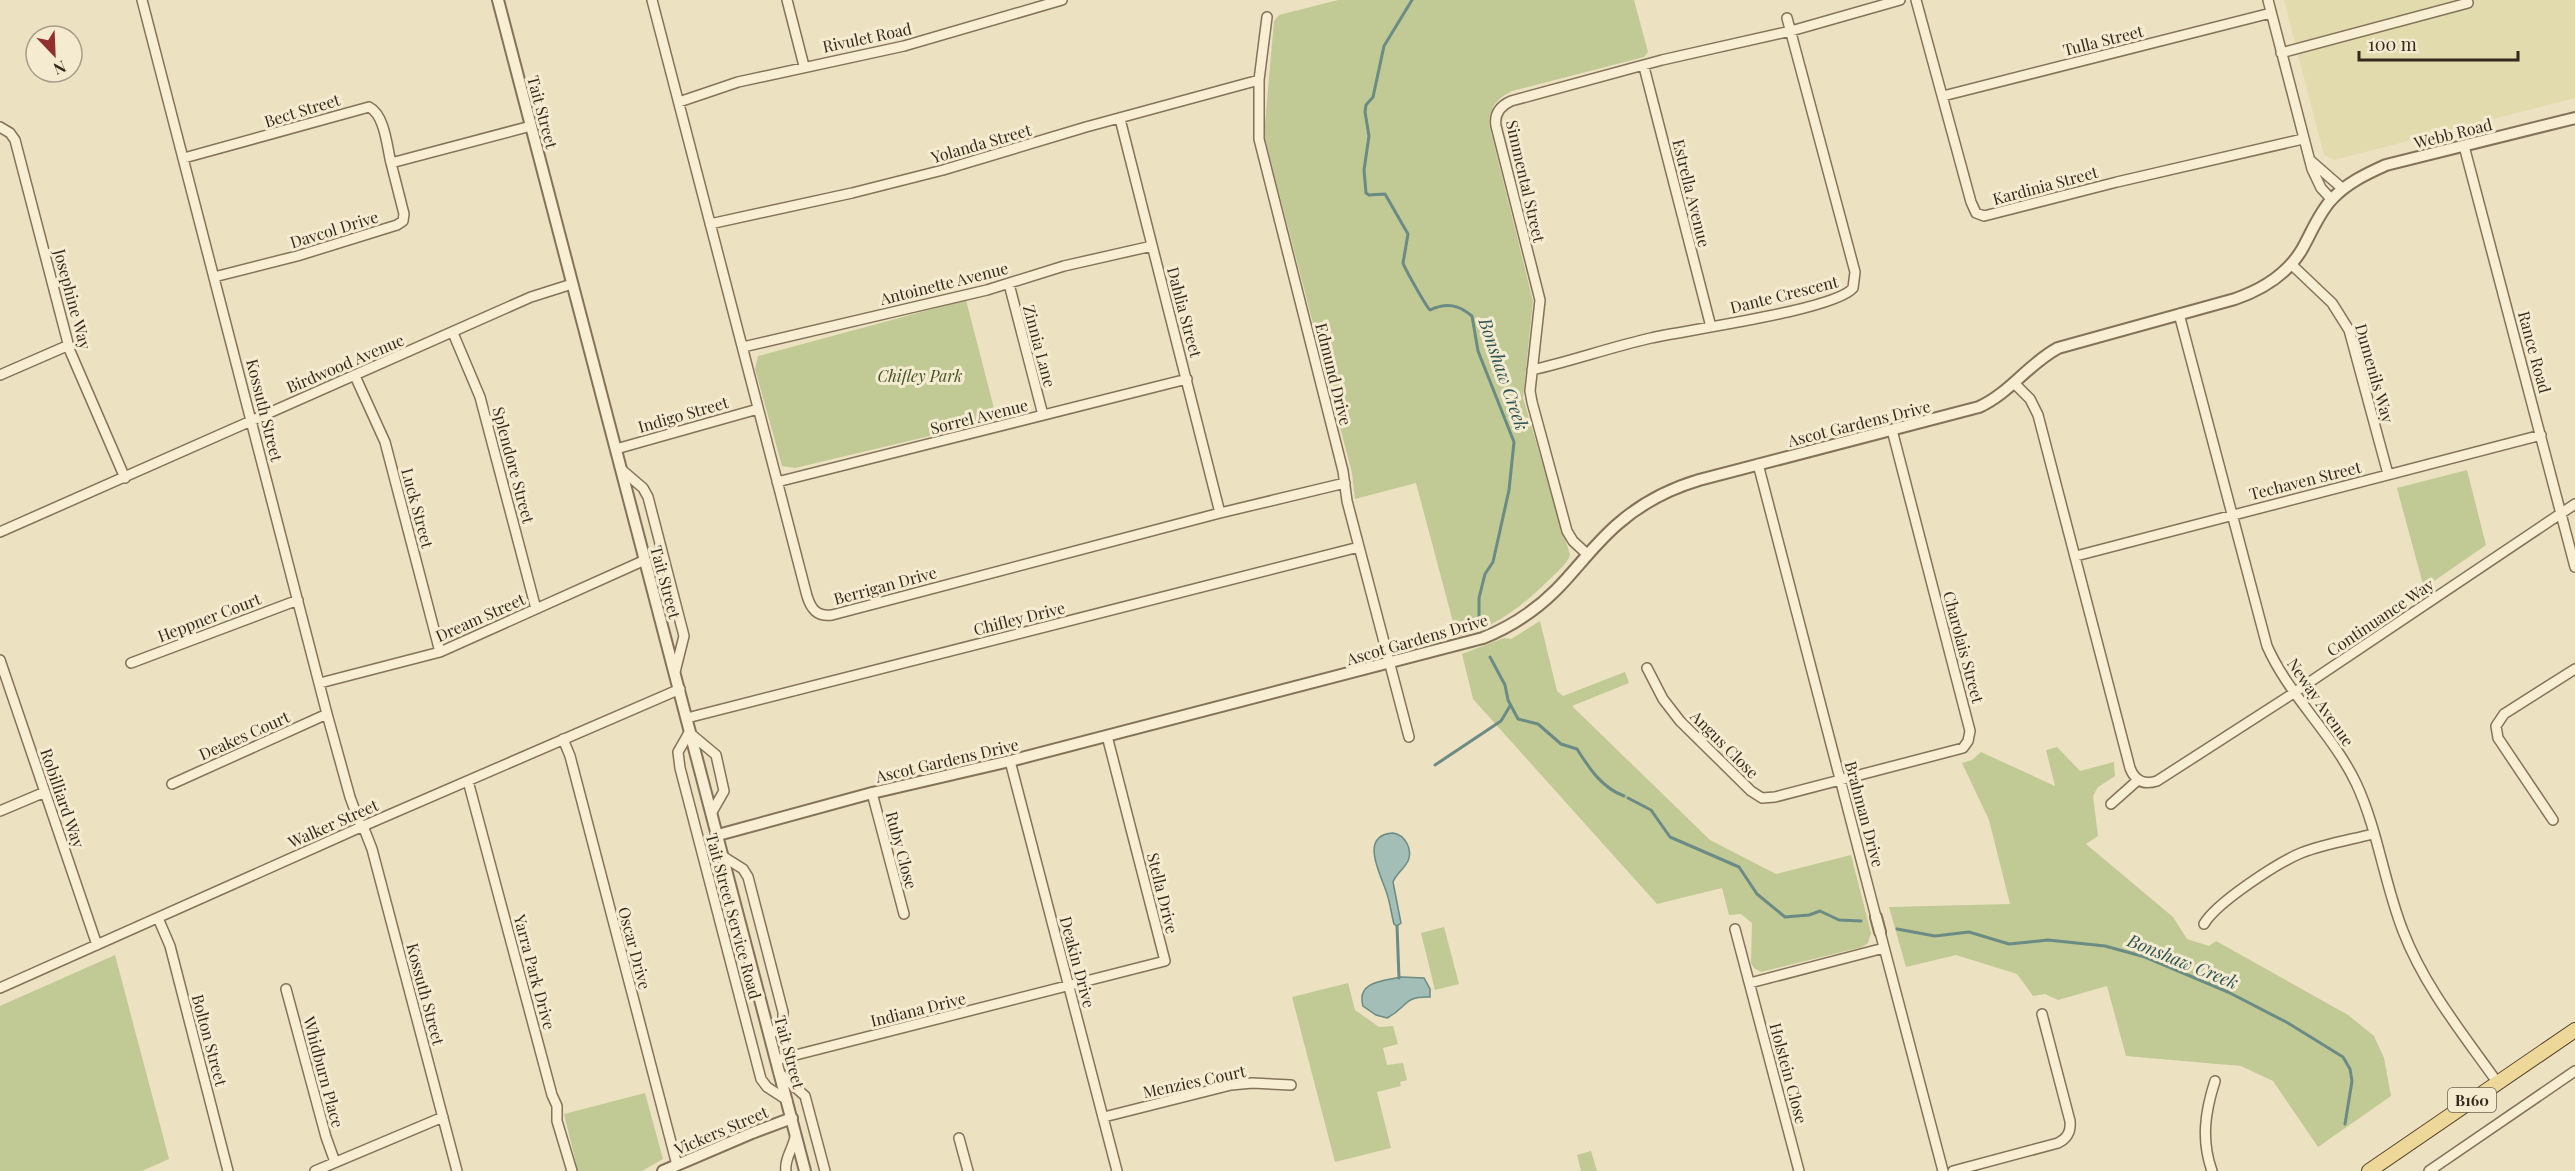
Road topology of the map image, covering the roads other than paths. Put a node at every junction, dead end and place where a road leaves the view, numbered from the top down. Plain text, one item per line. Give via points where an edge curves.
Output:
1 (142, 0) edge
2 (498, 0) edge
3 (652, 0) edge
4 (787, 0) edge
5 (1062, 0) edge
6 (1900, 0) edge
7 (1916, 0) edge
8 (2268, 0) edge
9 (2467, 0) edge
10 (2271, 13) junction
11 (1268, 17) dead end
12 (1787, 18) dead end
13 (1791, 31) junction
14 (2281, 53) junction
15 (804, 66) junction
16 (1644, 67) junction
17 (1259, 80) junction
18 (1944, 96) junction
19 (679, 102) junction
20 (2575, 118) edge
21 (1120, 119) junction
22 (531, 126) junction
23 (0, 128) edge
24 (2303, 139) junction
25 (2464, 146) junction
26 (2309, 156) junction
27 (184, 158) junction
28 (392, 163) junction
29 (2343, 189) junction
30 (2332, 200) junction
31 (710, 224) junction
32 (1152, 246) junction
33 (2291, 264) junction
34 (214, 277) junction
35 (572, 284) junction
36 (1009, 284) junction
37 (2179, 314) junction
38 (1711, 327) junction
39 (453, 333) junction
40 (69, 345) junction
41 (743, 347) junction
42 (1532, 370) junction
43 (0, 375) edge
44 (355, 376) junction
45 (1187, 378) junction
46 (2014, 383) junction
47 (758, 409) junction
48 (1043, 415) junction
49 (252, 420) junction
50 (1892, 430) junction
51 (2541, 435) junction
52 (616, 448) junction
53 (1758, 464) junction
54 (622, 470) junction
55 (2388, 474) junction
56 (125, 478) junction
57 (777, 482) junction
58 (1345, 483) junction
59 (2575, 504) edge
60 (1220, 513) junction
61 (2231, 514) junction
62 (2561, 514) junction
63 (0, 532) edge
64 (1359, 547) junction
65 (1588, 555) junction
66 (2076, 556) junction
67 (645, 560) junction
68 (2575, 567) edge
69 (298, 600) junction
70 (536, 609) junction
71 (440, 652) junction
72 (0, 660) edge
73 (131, 663) dead end
74 (1389, 663) junction
75 (1647, 668) dead end
76 (2575, 669) edge
77 (675, 672) junction
78 (320, 683) junction
79 (680, 690) junction
80 (2294, 693) junction
81 (327, 714) junction
82 (687, 718) junction
83 (691, 732) junction
84 (1107, 736) junction
85 (1408, 737) dead end
86 (563, 739) junction
87 (1010, 761) junction
88 (2138, 780) junction
89 (468, 781) junction
90 (1841, 781) junction
91 (172, 784) dead end
92 (45, 792) junction
93 (872, 793) junction
94 (2110, 804) dead end
95 (0, 811) edge
96 (712, 812) junction
97 (2553, 820) dead end
98 (362, 827) junction
99 (2373, 834) junction
100 (718, 835) junction
101 (724, 857) junction
102 (903, 914) dead end
103 (1876, 917) joint
104 (158, 918) junction
105 (2204, 924) dead end
106 (1735, 928) dead end
107 (1880, 932) joint
108 (97, 945) junction
109 (1884, 948) junction
110 (1750, 982) junction
111 (1068, 987) junction
112 (0, 988) edge
113 (286, 989) dead end
114 (2042, 1014) dead end
115 (2575, 1030) edge
116 (770, 1035) junction
117 (776, 1060) junction
118 (2575, 1071) edge
119 (779, 1073) junction
120 (2215, 1082) dead end
121 (2497, 1082) junction
122 (1291, 1085) dead end
123 (787, 1100) junction
124 (442, 1117) junction
125 (1104, 1117) junction
126 (792, 1118) junction
127 (795, 1133) junction
128 (959, 1138) dead end
129 (335, 1162) junction
130 (677, 1165) junction
131 (228, 1171) edge
132 (315, 1171) edge
133 (457, 1171) edge
134 (572, 1171) edge
135 (663, 1171) edge
136 (786, 1171) edge
137 (805, 1171) edge
138 (825, 1171) edge
139 (968, 1171) edge
140 (1117, 1171) edge
141 (1799, 1171) edge
142 (1943, 1171) edge
143 (1953, 1171) edge
144 (2212, 1171) edge
145 (2369, 1171) edge
146 (2430, 1171) edge

1 - 27 street, Kossuth Street
2 - 22 street, Tait Street
3 - 19 street, Berrigan Drive
4 - 15 street
5 - 15 street, Rivulet Road via 904,46
6 - 13 street, Simmental Street
7 - 18 street, Kardinia Street
8 - 10 street
9 - 14 street via 2468,3
10 - 14 street
10 - 18 street, Tulla Street
11 - 17 street, Edmund Drive
12 - 13 street
13 - 16 street, Simmental Street via 1661,56
13 - 38 street, Dante Crescent via 1855,272 1855,285 1839,297
14 - 24 street
15 - 19 street, Rivulet Road
16 - 38 street, Estrella Avenue
16 - 42 street, Simmental Street via 1511,101 1497,113 1496,126 1540,300
17 - 21 street, Yolanda Street
17 - 58 street, Edmund Drive via 1259,140
18 - 24 street, Kardinia Street via 1971,202 1976,213 1984,216
19 - 31 street, Berrigan Drive
20 - 25 street, Webb Road
21 - 31 street, Yolanda Street via 943,170
21 - 32 street, Dahlia Street
22 - 28 street
22 - 35 street, Tait Street
23 - 40 street, Josephine Way via 16,142
24 - 26 street
25 - 29 street, Webb Road via 2386,165
25 - 51 street, Rance Road
26 - 29 street
26 - 30 street via 2317,182
27 - 28 street, Bect Street via 369,107 378,115
27 - 34 street, Kossuth Street
28 - 34 street, Davcol Drive via 403,211 401,223
29 - 30 street, Webb Road
30 - 33 street, Ascot Gardens Drive
31 - 41 street, Berrigan Drive
32 - 36 street, Antoinette Avenue via 1064,266
32 - 45 street, Dahlia Street
33 - 37 street, Ascot Gardens Drive via 2248,294
33 - 55 street, Dumenils Way via 2332,303 2349,330
34 - 49 street, Kossuth Street
35 - 39 street, Birdwood Avenue via 531,297
35 - 52 street, Tait Street
36 - 41 street, Antoinette Avenue
36 - 48 street, Zinnia Lane
37 - 46 street, Ascot Gardens Drive via 2058,348
37 - 61 street, Neway Avenue
38 - 42 street, Dante Crescent via 1609,348
39 - 44 street, Birdwood Avenue
39 - 70 street, Splendore Street via 480,397
40 - 43 street
40 - 56 street, Josephine Way
41 - 47 street, Berrigan Drive
42 - 65 street, Simmental Street via 1532,402 1567,531
44 - 49 street, Birdwood Avenue
44 - 71 street, Luck Street via 386,442
45 - 48 street, Sorrel Avenue
45 - 60 street, Dahlia Street
46 - 50 street, Ascot Gardens Drive via 1979,407
46 - 66 street via 2030,399 2038,415
47 - 52 street, Indigo Street
47 - 57 street, Berrigan Drive
48 - 57 street, Sorrel Avenue
49 - 56 street, Birdwood Avenue
49 - 69 street, Kossuth Street
50 - 53 street, Ascot Gardens Drive
50 - 90 street, Charolais Street via 1970,736 1958,750
51 - 55 street, Techaven Street
51 - 62 street, Rance Road
52 - 54 street, Tait Street
53 - 65 street, Ascot Gardens Drive via 1687,483 1660,495 1618,524
53 - 90 street, Brahman Drive
54 - 67 street, Tait Street
54 - 77 street via 648,497 684,636
55 - 61 street, Techaven Street
56 - 63 street, Birdwood Avenue
57 - 60 street, Berrigan Drive via 809,603 814,611 824,615
58 - 60 street, Berrigan Drive
58 - 64 street, Edmund Drive
59 - 62 street, Continuance Way
61 - 66 street, Techaven Street
61 - 80 street, Neway Avenue via 2263,635
62 - 68 street, Rance Road
62 - 80 street, Continuance Way
64 - 74 street, Edmund Drive
64 - 82 street, Chifley Drive
65 - 74 street, Ascot Gardens Drive via 1544,601 1505,628 1474,641
66 - 88 street via 2130,768
67 - 70 street, Dream Street
67 - 77 street, Tait Street
69 - 73 street, Heppner Court
69 - 78 street, Kossuth Street
70 - 71 street, Dream Street
71 - 78 street, Dream Street
72 - 92 street, Robilliard Way
74 - 84 street, Ascot Gardens Drive
74 - 85 street, Edmund Drive
75 - 90 street, Angus Close via 1680,721 1759,796 1775,797
76 - 97 street via 2504,714 2496,726 2498,738
77 - 79 street, Tait Street
78 - 81 street, Kossuth Street
79 - 82 street, Tait Street
79 - 86 street, Walker Street
80 - 88 street, Continuance Way via 2157,781
80 - 99 street, Neway Avenue via 2342,758 2357,785
81 - 91 street, Deakes Court
81 - 98 street, Kossuth Street
82 - 83 street, Tait Street
83 - 96 street, Tait Street
83 - 96 street, Tait Street Service Road via 717,759 724,791
83 - 123 street, Tait Street Service Road via 678,752 680,768 761,1079
84 - 87 street, Ascot Gardens Drive
84 - 111 street, Stella Drive via 1165,961
86 - 89 street, Walker Street
86 - 130 street, Oscar Drive
87 - 93 street, Ascot Gardens Drive
87 - 111 street, Deakin Drive
88 - 94 street
89 - 98 street, Walker Street
89 - 134 street, Yarra Park Drive
90 - 103 street, Brahman Drive
92 - 95 street
92 - 108 street, Robilliard Way
93 - 100 street, Ascot Gardens Drive
93 - 102 street, Ruby Close
96 - 100 street, Tait Street
98 - 104 street, Walker Street
98 - 124 street, Kossuth Street via 372,849
99 - 105 street via 2298,855 2228,899
99 - 121 street, Neway Avenue via 2398,920 2412,952 2429,984
100 - 101 street, Tait Street
101 - 116 street, Tait Street
101 - 116 street, Tait Street Service Road via 746,874 766,945 784,1018
103 - 107 street, Brahman Drive
104 - 108 street, Walker Street
104 - 131 street, Bolton Street via 170,946
106 - 110 street, Holstein Close
107 - 109 street, Brahman Drive
108 - 112 street, Walker Street
109 - 110 street
109 - 142 street, Brahman Drive
110 - 141 street, Holstein Close
111 - 117 street, Indiana Drive
111 - 125 street, Deakin Drive
113 - 129 street, Whidburn Place
114 - 143 street via 2070,1121 2068,1135 2058,1143
115 - 121 main road, B160
116 - 117 street, Tait Street
117 - 119 street, Tait Street
118 - 146 street
119 - 123 street, Tait Street
119 - 138 street via 805,1098
120 - 144 street via 2204,1126
121 - 145 main road, B160
122 - 125 street, Menzies Court via 1236,1084
123 - 126 street, Tait Street
124 - 129 street
124 - 133 street, Kossuth Street
125 - 140 street, Deakin Drive
126 - 127 street, Tait Street
126 - 130 street, Vickers Street
127 - 136 street
127 - 137 street, Tait Street
128 - 139 street
129 - 132 street
130 - 135 street, Vickers Street

